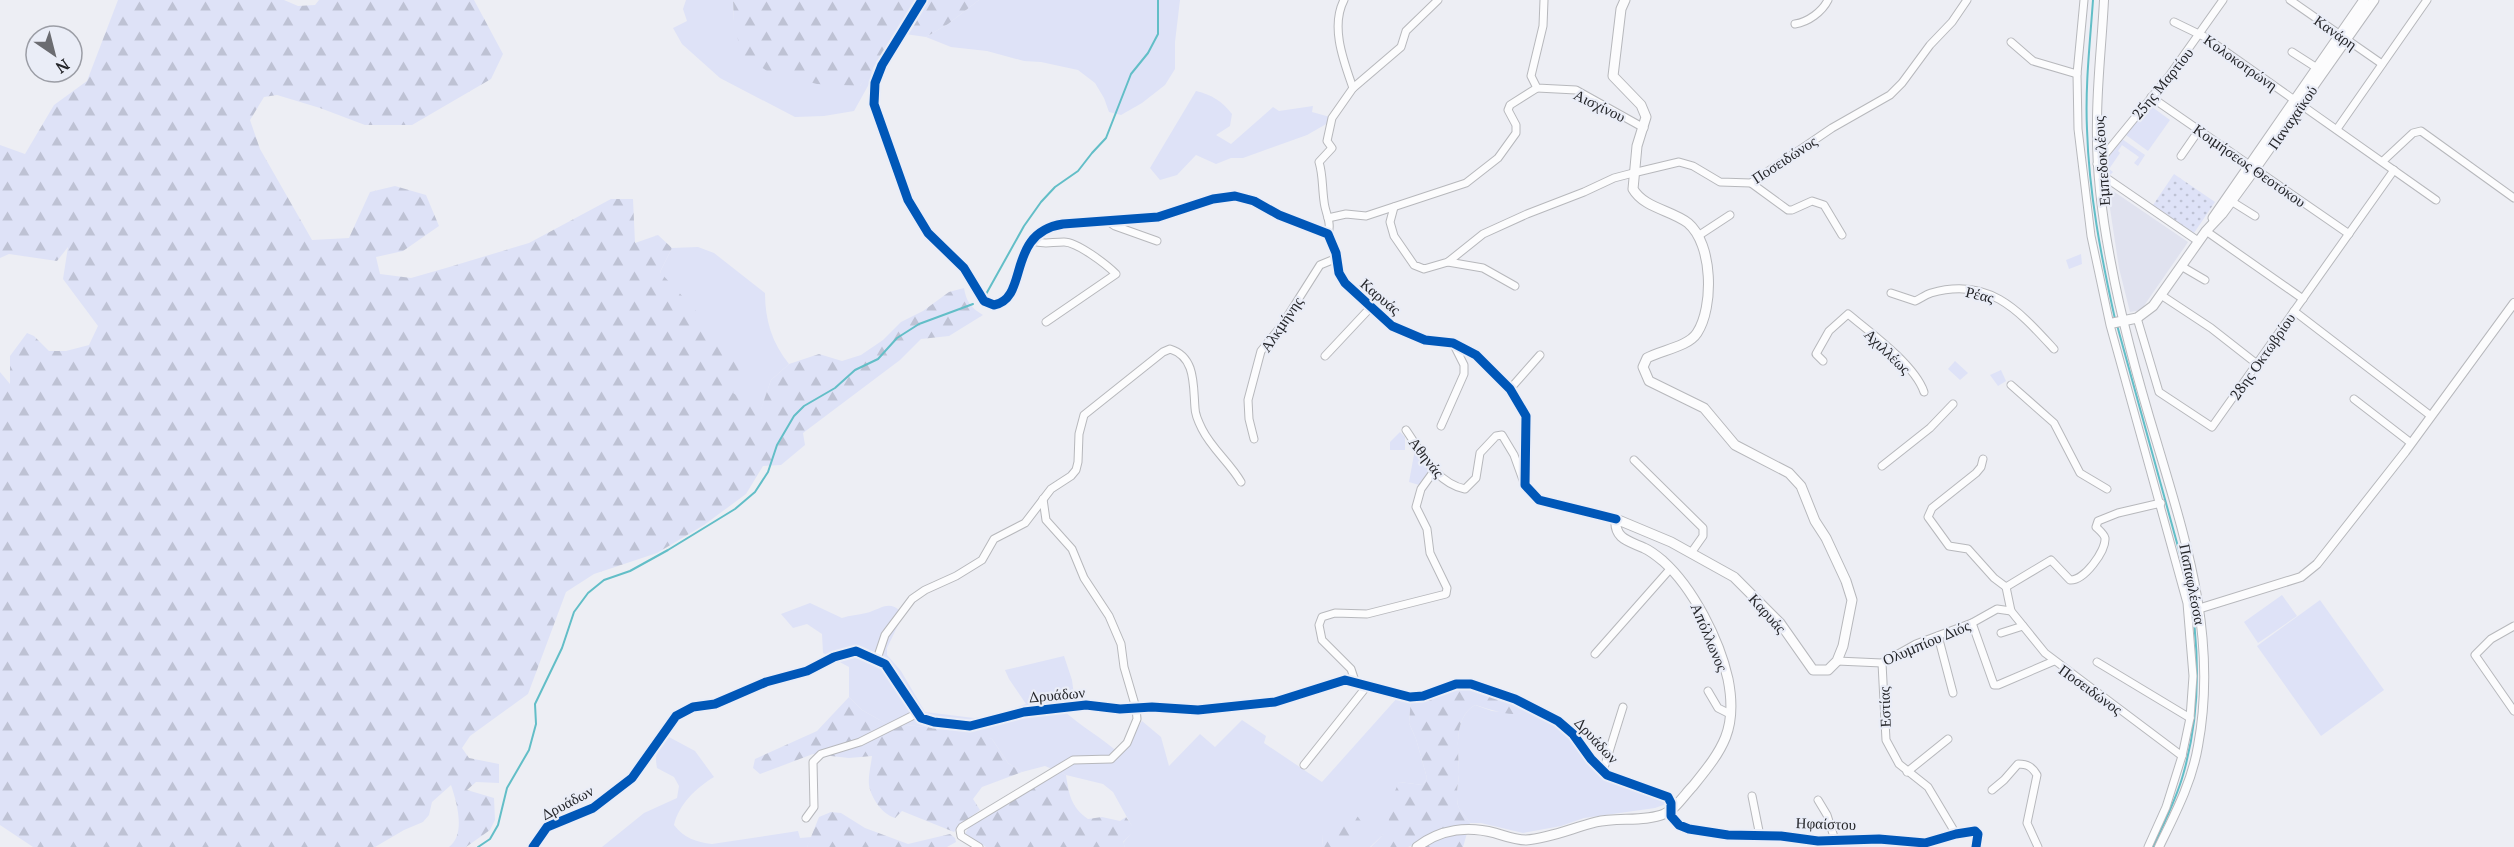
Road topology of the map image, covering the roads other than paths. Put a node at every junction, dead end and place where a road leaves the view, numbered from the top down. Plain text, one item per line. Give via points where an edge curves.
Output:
1 (922, 0) edge
2 (1344, 0) edge
3 (1544, 0) edge
4 (1625, 0) edge
5 (1828, 0) edge
6 (1966, 0) edge
7 (2084, 0) edge
8 (2104, 0) edge
9 (2223, 0) edge
10 (2290, 0) edge
11 (2374, 0) edge
12 (2427, 0) edge
13 (1437, 1) edge
14 (2360, 1) edge
15 (2174, 22) dead end
16 (1795, 24) dead end
17 (2200, 34) junction
18 (2343, 37) junction
19 (2011, 42) dead end
20 (2292, 52) dead end
21 (2382, 64) junction
22 (2317, 68) junction
23 (2077, 75) junction
24 (1353, 88) junction
25 (1537, 88) junction
26 (2151, 97) junction
27 (2297, 102) junction
28 (1644, 128) junction
29 (2337, 129) junction
30 (2199, 130) junction
31 (2181, 156) dead end
32 (2383, 161) junction
33 (2252, 167) junction
34 (2098, 168) junction
35 (2394, 170) junction
36 (1633, 173) junction
37 (1751, 183) junction
38 (2514, 198) edge
39 (2436, 200) dead end
40 (2232, 201) junction
41 (1394, 207) junction
42 (1730, 215) dead end
43 (2255, 216) dead end
44 (1328, 218) junction
45 (1109, 222) junction
46 (2206, 231) junction
47 (1328, 234) junction
48 (2349, 234) junction
49 (1842, 235) dead end
50 (1698, 236) junction
51 (1032, 241) junction
52 (1157, 241) dead end
53 (2199, 242) junction
54 (1337, 258) junction
55 (1448, 262) junction
56 (2181, 266) junction
57 (2205, 280) dead end
58 (1515, 286) dead end
59 (1891, 292) dead end
60 (2161, 295) junction
61 (2303, 298) junction
62 (2514, 303) edge
63 (1371, 307) junction
64 (2294, 311) junction
65 (2137, 318) junction
66 (2123, 321) junction
67 (1046, 322) dead end
68 (2113, 323) dead end
69 (1453, 343) junction
70 (2054, 350) dead end
71 (1540, 355) dead end
72 (1325, 356) dead end
73 (1823, 361) dead end
74 (2257, 364) junction
75 (2011, 385) dead end
76 (1510, 389) junction
77 (1924, 392) dead end
78 (2354, 399) dead end
79 (1953, 404) dead end
80 (2431, 416) junction
81 (1441, 426) dead end
82 (1406, 430) dead end
83 (1254, 439) dead end
84 (2411, 443) junction
85 (1983, 459) dead end
86 (1634, 460) dead end
87 (1882, 466) dead end
88 (1434, 471) junction
89 (1241, 482) dead end
90 (1526, 486) junction
91 (2107, 489) dead end
92 (1043, 499) junction
93 (2161, 503) junction
94 (1616, 519) junction
95 (1691, 553) junction
96 (1671, 568) junction
97 (2006, 587) junction
98 (2201, 608) junction
99 (2011, 611) junction
100 (1972, 623) junction
101 (2023, 626) junction
102 (2514, 627) edge
103 (2001, 633) dead end
104 (1938, 636) junction
105 (1595, 654) dead end
106 (877, 658) junction
107 (1838, 661) junction
108 (2054, 662) junction
109 (2097, 662) dead end
110 (1882, 663) junction
111 (1356, 681) junction
112 (1367, 686) junction
113 (1708, 691) dead end
114 (1953, 693) dead end
115 (1623, 707) dead end
116 (1136, 708) junction
117 (2514, 711) edge
118 (918, 713) junction
119 (1730, 714) junction
120 (2190, 718) junction
121 (1948, 739) dead end
122 (2182, 756) junction
123 (1304, 765) dead end
124 (1603, 771) junction
125 (1906, 772) junction
126 (1992, 790) dead end
127 (1752, 796) dead end
128 (1818, 800) dead end
129 (1671, 808) junction
130 (806, 818) dead end
131 (1956, 834) junction
132 (1760, 836) junction
133 (1835, 840) junction
134 (533, 847) edge
135 (979, 847) edge
136 (1417, 847) edge
137 (1976, 847) edge
138 (2038, 847) edge
139 (2148, 847) edge
140 (2159, 847) edge

1 - 51 street via 875,83 874,104 908,200 928,233 961,264 979,296 989,304 1001,303 1011,294 1020,260
2 - 24 street via 1338,46
3 - 25 street via 1543,26 1531,76
4 - 28 main road via 1612,72 1644,110
5 - 16 street via 1820,11
6 - 37 street, Ποσειδώνος via 1953,22 1890,95 1832,128
7 - 23 street
8 - 34 street, Εμπεδοκλέους
9 - 17 street, 25ης Μαρτίου
10 - 18 street, Κανάρη
11 - 18 main road, Παναχαϊκού
12 - 21 street
13 - 24 street via 1406,31 1401,47
14 - 18 main road, Παναχαϊκού
15 - 17 street, Κολοκοτρώνη
17 - 26 street, 25ης Μαρτίου
17 - 27 street, Κολοκοτρώνη
18 - 21 street, Κανάρη
18 - 22 main road, Παναχαϊκού
18 - 27 main road, Παναχαϊκού
19 - 23 street via 2033,61
20 - 22 street
21 - 29 street
22 - 27 main road, Παναχαϊκού
23 - 93 street via 2079,141 2095,262
24 - 44 street via 1332,118 1327,141 1332,148 1319,162
25 - 28 street, Αισχίνου via 1576,90
25 - 41 street via 1510,105 1508,110 1516,133 1494,162 1466,183
26 - 30 street, Κοιμήσεως Θεοτόκου
26 - 34 street, 25ης Μαρτίου
27 - 29 street, Κολοκοτρώνη
27 - 33 main road, Παναχαϊκού
28 - 36 main road via 1636,146
29 - 32 street, Κολοκοτρώνη
30 - 31 street
30 - 33 street, Κοιμήσεως Θεοτόκου
32 - 35 street, Κολοκοτρώνη
32 - 38 street via 2421,130
33 - 40 main road, Παναχαϊκού
33 - 46 main road, Παναχαϊκού via 2217,210
33 - 48 street, Κοιμήσεως Θεοτόκου
34 - 53 street
34 - 66 street, Εμπεδοκλέους via 2108,249
35 - 39 street, Κολοκοτρώνη
35 - 48 street, 28ης Οκτωβρίου
36 - 37 street, Ποσειδώνος via 1679,162 1720,182
36 - 50 main road via 1637,195 1689,224
36 - 55 street, Ποσειδώνος via 1483,234
37 - 49 street via 1788,210 1812,201 1824,205
40 - 43 street
40 - 46 main road, Παναχαϊκού
41 - 44 street via 1366,216 1346,214
41 - 55 street via 1390,222 1393,232 1414,265 1424,269
42 - 50 street
44 - 47 street
45 - 47 street via 1166,216 1213,199 1235,196
45 - 51 street via 1055,226
45 - 52 street
46 - 53 main road, Παναχαϊκού
46 - 61 street
47 - 54 street, Καρυάς
48 - 61 street, 28ης Οκτωβρίου
50 - 107 main road via 1708,266 1705,307 1697,333 1682,344 1647,358 1644,370 1653,384 1710,412 1735,445 1796,479 1852,600
51 - 67 street via 1043,245 1066,242 1103,262 1116,274
53 - 56 main road, Παναχαϊκού
54 - 63 street, Καρυάς via 1343,281
54 - 83 street, Αλκμήνης via 1320,265 1261,351 1248,400
55 - 58 street via 1483,268
56 - 57 street
56 - 60 main road, Παναχαϊκού
59 - 70 street, Ρέας via 1915,301 1953,289 1995,296
60 - 65 main road, Παναχαϊκού via 2151,309
60 - 74 street
61 - 64 street, 28ης Οκτωβρίου
62 - 80 street
63 - 69 street, Καρυάς via 1392,326 1425,340
63 - 72 street
64 - 74 street, 28ης Οκτωβρίου
64 - 80 street
65 - 66 main road
65 - 74 street, 28ης Οκτωβρίου via 2159,392 2212,427
66 - 68 main road
66 - 98 street, Παπαφλέσσα
69 - 76 street, Καρυάς via 1476,355
69 - 81 street via 1464,374
71 - 76 street
73 - 77 street, Αχιλλέως via 1816,354 1829,331 1848,314 1890,350
75 - 91 street via 2057,427 2080,473
76 - 90 street, Καρυάς via 1526,416
78 - 84 street
79 - 87 street
80 - 84 street
82 - 88 street, Αθηνάς
84 - 98 street via 2307,573
85 - 97 street via 1978,471 1932,508 1928,518 1949,546 1968,549
86 - 95 street via 1704,529
88 - 90 street, Αθηνάς via 1451,486 1465,489 1476,478 1480,453 1496,436 1502,435
88 - 111 street via 1421,489 1416,507 1427,529 1428,549 1447,588 1446,594 1367,614 1329,614 1319,622 1322,639 1353,672
89 - 92 street via 1203,432 1196,414 1190,368 1179,352 1170,349 1084,415 1078,434 1076,470
90 - 94 street, Καρυάς via 1539,500
92 - 106 street via 1025,523 994,539 982,560 912,599 885,635
92 - 116 street via 1046,520 1072,549 1084,578 1114,626
93 - 97 street via 2098,521 2096,527 2104,541 2082,577 2070,580 2051,560
93 - 120 street via 2187,603 2193,676
94 - 95 main road, Καρυάς
94 - 96 main road, Απόλλωνος via 1616,531 1621,537 1652,552
95 - 107 main road, Καρυάς via 1742,584 1780,623 1813,670 1828,670
96 - 105 street
96 - 119 main road, Απόλλωνος via 1706,622 1726,674
97 - 99 street
98 - 140 street, Παπαφλέσσα via 2205,695 2198,747 2184,796
99 - 100 street, Ολυμπίου Διός via 1997,609
99 - 101 street, Ποσειδώνος
100 - 104 street, Ολυμπίου Διός
100 - 108 street via 1994,685
101 - 103 street
101 - 108 street, Ποσειδώνος
102 - 117 street via 2491,639 2475,655
104 - 110 street, Ολυμπίου Διός
104 - 114 street
106 - 118 street via 892,671
106 - 134 street, Δρυάδων via 852,652 715,704 685,710 676,716 632,778 593,808 547,827
107 - 110 street, Ολυμπίου Διός
108 - 122 street, Ποσειδώνος
109 - 120 street
110 - 125 street, Εστίας via 1884,732
111 - 112 street, Δρυάδων
111 - 116 street, Δρυάδων via 1338,681 1275,702 1198,710
112 - 123 street
112 - 124 street, Δρυάδων via 1410,697 1456,684 1515,699 1558,721 1574,734
113 - 119 street via 1718,708
115 - 124 street
116 - 118 street, Δρυάδων via 1076,706 1024,712 970,726 934,722
116 - 135 street via 1134,730 1114,757 1070,761 962,827 961,836
118 - 130 street via 860,742 821,754 813,762 814,807
119 - 129 main road, Απόλλωνος via 1728,734 1719,753
120 - 122 street
121 - 125 street
122 - 139 street
124 - 129 street, Δρυάδων via 1668,797
125 - 131 street, Εστίας via 1928,788
126 - 138 street via 2018,764 2033,768 2037,775 2027,823
127 - 132 street
128 - 133 street
129 - 132 street, Ηφαίστου via 1671,816 1681,826 1728,835
129 - 136 main road via 1662,814 1605,820 1536,839 1453,830
131 - 133 street, Ηφαίστου via 1924,843
131 - 137 street via 1975,831
132 - 133 street, Ηφαίστου

